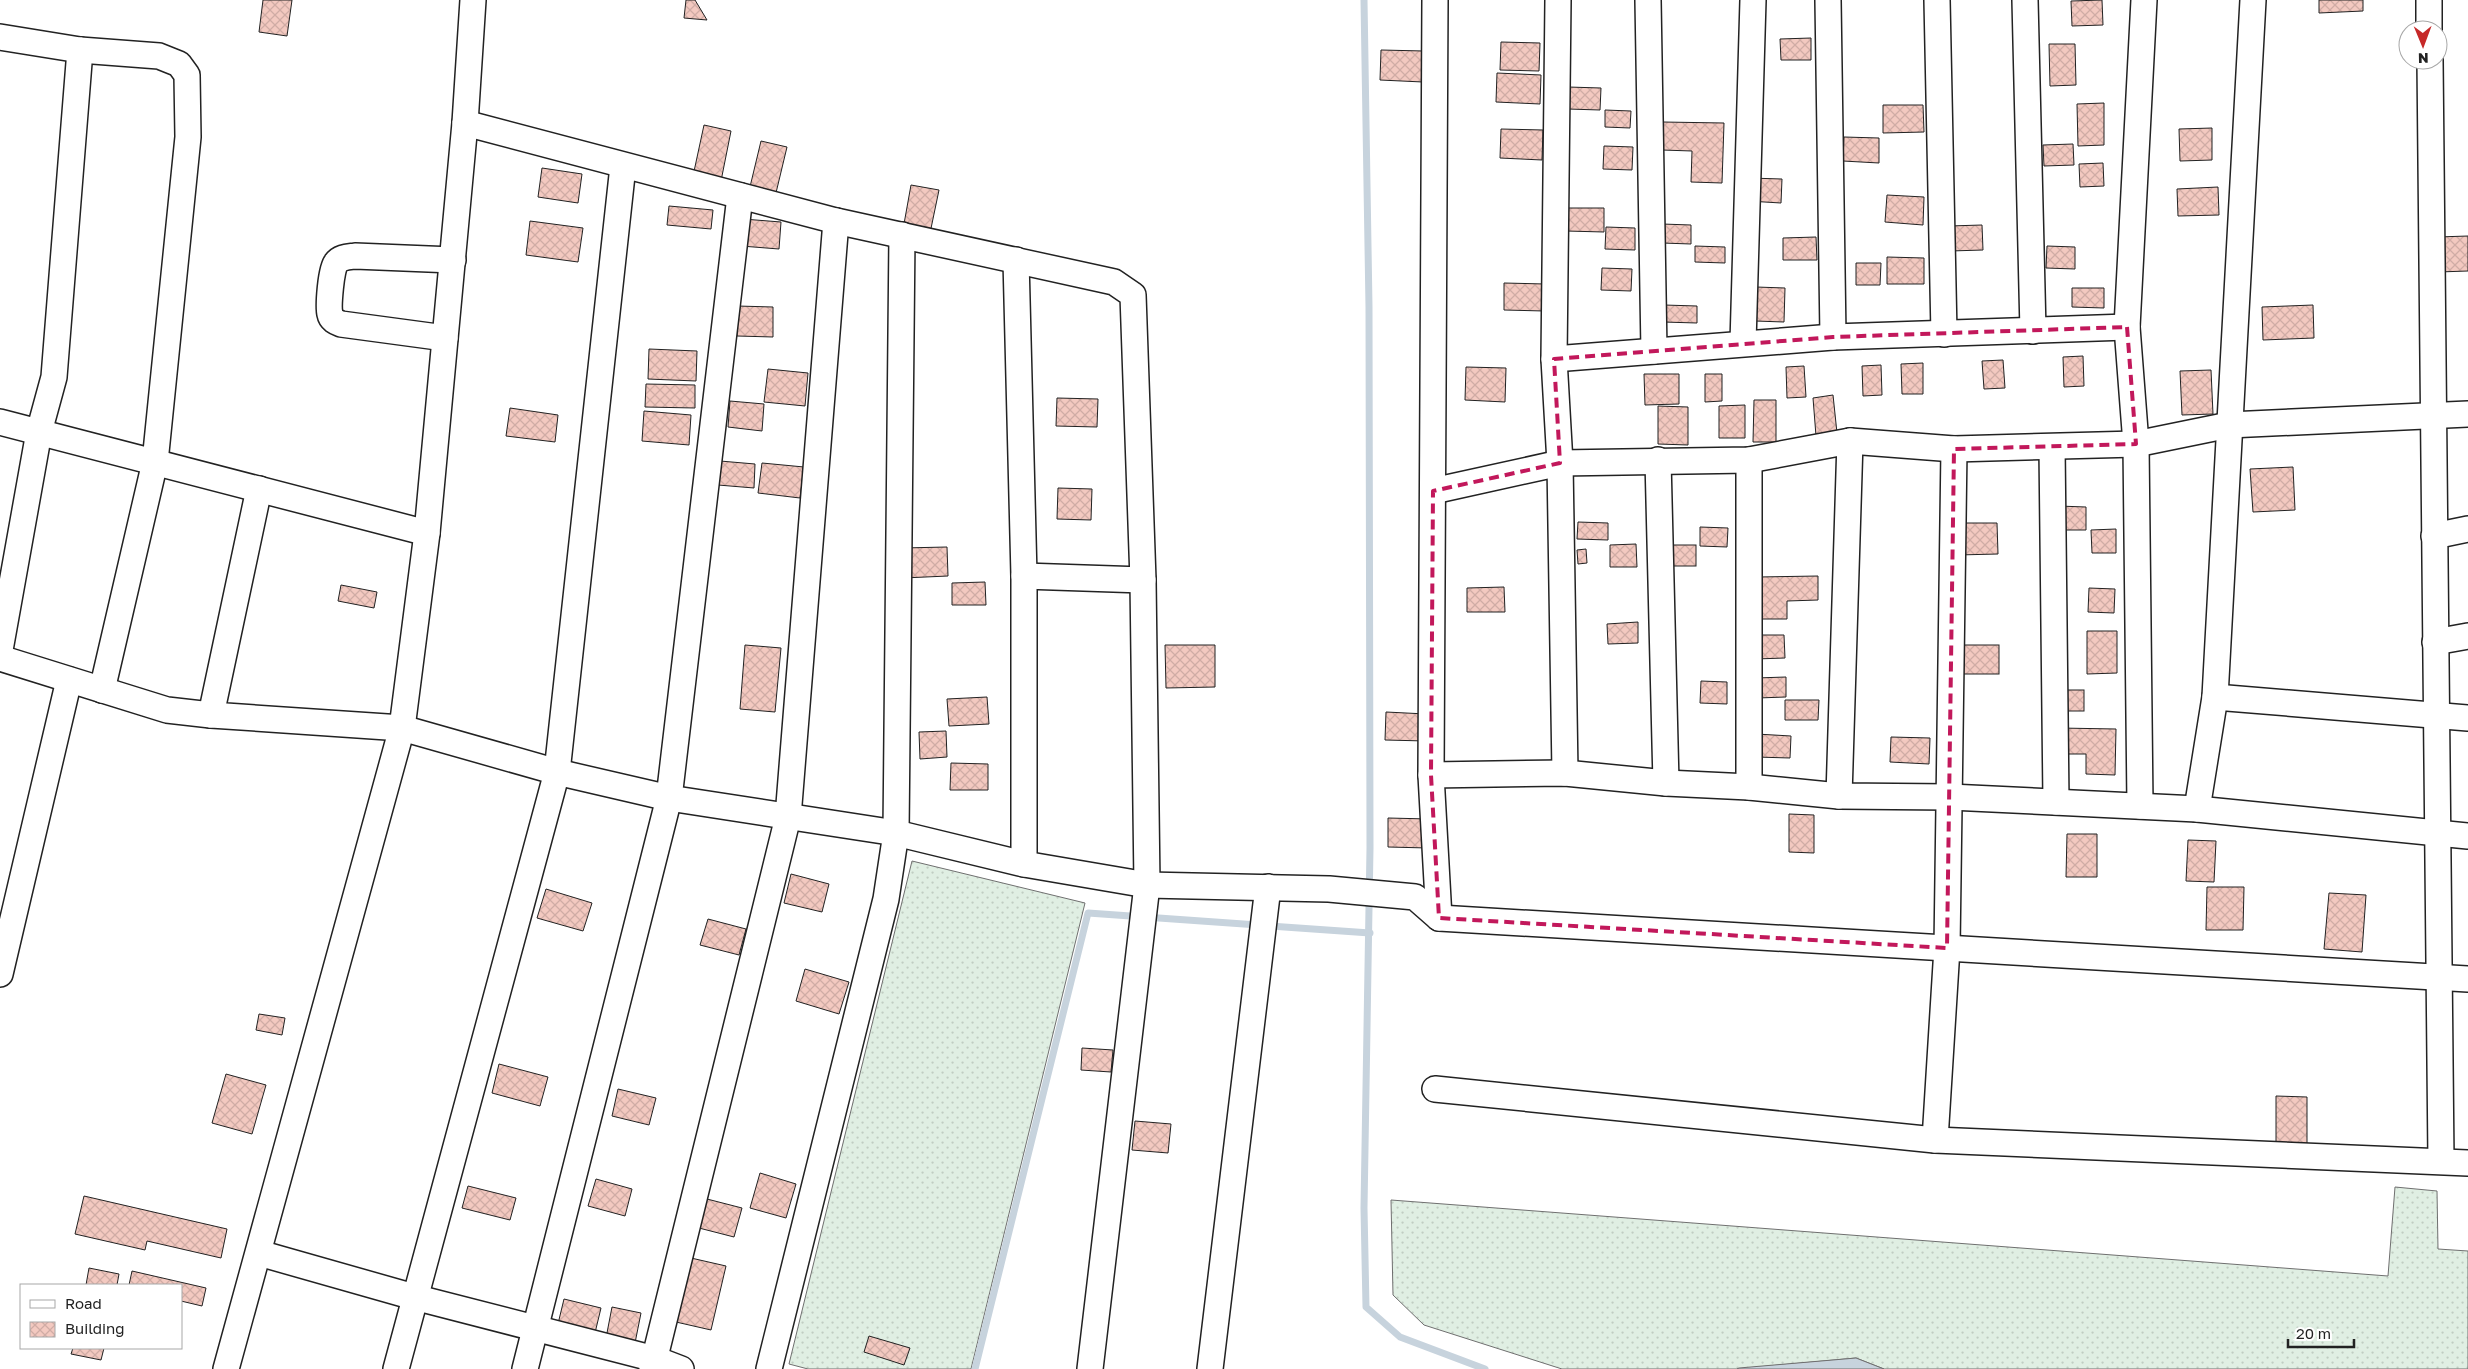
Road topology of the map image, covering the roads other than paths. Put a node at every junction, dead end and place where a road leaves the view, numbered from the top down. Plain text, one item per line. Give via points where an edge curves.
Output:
1 (473, 0) edge
2 (1435, 0) edge
3 (1558, 0) edge
4 (1648, 0) edge
5 (1753, 0) edge
6 (1828, 0) edge
7 (1937, 0) edge
8 (2025, 0) edge
9 (2144, 0) edge
10 (2253, 0) edge
11 (2428, 0) edge
12 (2429, 20) edge
13 (0, 37) edge
14 (80, 50) junction
15 (2430, 70) edge
16 (465, 123) junction
17 (623, 166) junction
18 (740, 196) junction
19 (836, 221) junction
20 (902, 235) junction
21 (453, 260) junction
22 (1016, 260) junction
23 (2127, 328) junction
24 (2033, 331) junction
25 (1944, 334) junction
26 (1833, 337) junction
27 (446, 338) junction
28 (1743, 343) junction
29 (1654, 351) junction
30 (1554, 359) junction
31 (2468, 414) edge
32 (2433, 416) junction
33 (0, 422) edge
34 (2229, 425) junction
35 (40, 432) junction
36 (1850, 441) junction
37 (2136, 444) junction
38 (2052, 447) junction
39 (1954, 450) junction
40 (1658, 460) junction
41 (1749, 460) junction
42 (154, 462) junction
43 (1560, 463) junction
44 (259, 489) junction
45 (1433, 491) junction
46 (2468, 529) edge
47 (427, 533) junction
48 (2434, 536) junction
49 (1024, 576) junction
50 (1143, 580) junction
51 (2468, 636) edge
52 (2435, 642) junction
53 (0, 650) edge
54 (0, 658) edge
55 (69, 680) junction
56 (102, 690) junction
57 (2215, 697) junction
58 (212, 715) junction
59 (2436, 715) junction
60 (2468, 718) edge
61 (402, 728) junction
62 (557, 772) junction
63 (1565, 772) junction
64 (1432, 775) junction
65 (1666, 783) junction
66 (1749, 787) junction
67 (1840, 796) junction
68 (1950, 797) junction
69 (669, 798) junction
70 (2056, 802) junction
71 (2140, 806) junction
72 (2197, 809) junction
73 (788, 817) junction
74 (896, 833) junction
75 (2437, 833) junction
76 (2468, 836) edge
77 (1024, 864) junction
78 (1148, 885) junction
79 (1268, 887) junction
80 (1439, 918) junction
81 (1947, 948) junction
82 (0, 974) edge
83 (2438, 977) junction
84 (2468, 979) edge
85 (1435, 1089) dead end
86 (1935, 1140) junction
87 (2441, 1161) junction
88 (2468, 1163) edge
89 (258, 1253) junction
90 (414, 1296) junction
91 (535, 1328) junction
92 (653, 1364) edge
93 (226, 1369) edge
94 (396, 1369) edge
95 (525, 1369) edge
96 (681, 1369) edge
97 (769, 1369) edge
98 (1090, 1369) edge
99 (1210, 1369) edge

1 - 16 street
2 - 45 street
3 - 30 street
4 - 29 street
5 - 28 street
6 - 26 street
7 - 25 street
8 - 24 street
9 - 23 street
10 - 34 street
11 - 12 street
13 - 14 street
14 - 35 street via 54,377
14 - 42 street via 159,56 179,64 187,75 188,137
15 - 32 street
16 - 17 street
16 - 21 street
17 - 18 street
17 - 62 street
18 - 19 street
18 - 69 street
19 - 20 street
19 - 73 street
20 - 22 street
20 - 74 street
21 - 27 street
21 - 27 street via 354,256 336,263 332,272 330,314 333,320 341,324
22 - 49 street
22 - 50 street via 1114,282 1133,295
23 - 24 street
23 - 37 street
24 - 25 street
25 - 26 street
26 - 28 street
27 - 47 street
28 - 29 street
29 - 30 street
30 - 43 street
31 - 32 street
32 - 34 street
32 - 48 street
33 - 35 street
34 - 37 street
34 - 57 street
35 - 42 street
35 - 53 street
36 - 39 street
36 - 41 street
36 - 67 street
37 - 38 street
37 - 71 street
38 - 39 street
38 - 70 street
39 - 68 street
40 - 41 street
40 - 43 street
40 - 65 street
41 - 66 street
42 - 44 street
42 - 56 street
43 - 45 street
43 - 63 street
44 - 47 street
44 - 58 street
45 - 64 street
46 - 48 street
47 - 61 street
48 - 52 street
49 - 50 street
49 - 77 street
50 - 78 street
51 - 52 street
52 - 59 street
54 - 55 street
55 - 56 street
55 - 82 street
56 - 58 street via 167,710
57 - 59 street
57 - 72 street
58 - 61 street
59 - 60 street
59 - 75 street
61 - 62 street
61 - 89 street
62 - 69 street
62 - 90 street
63 - 64 street
63 - 65 street
64 - 80 street
65 - 66 street
66 - 67 street
67 - 68 street
68 - 70 street
68 - 81 street
69 - 73 street
69 - 91 street
70 - 71 street
71 - 72 street
72 - 75 street
73 - 74 street
73 - 92 street
74 - 77 street
74 - 97 street via 886,899
75 - 76 street
75 - 83 street
77 - 78 street
78 - 79 street
78 - 98 street
79 - 80 street via 1415,897
79 - 99 street
80 - 81 street
81 - 83 street
81 - 86 street
83 - 84 street
83 - 87 street
85 - 86 street
86 - 87 street
87 - 88 street
89 - 90 street
89 - 93 street
90 - 91 street
90 - 94 street
91 - 92 street
91 - 95 street
92 - 96 street

